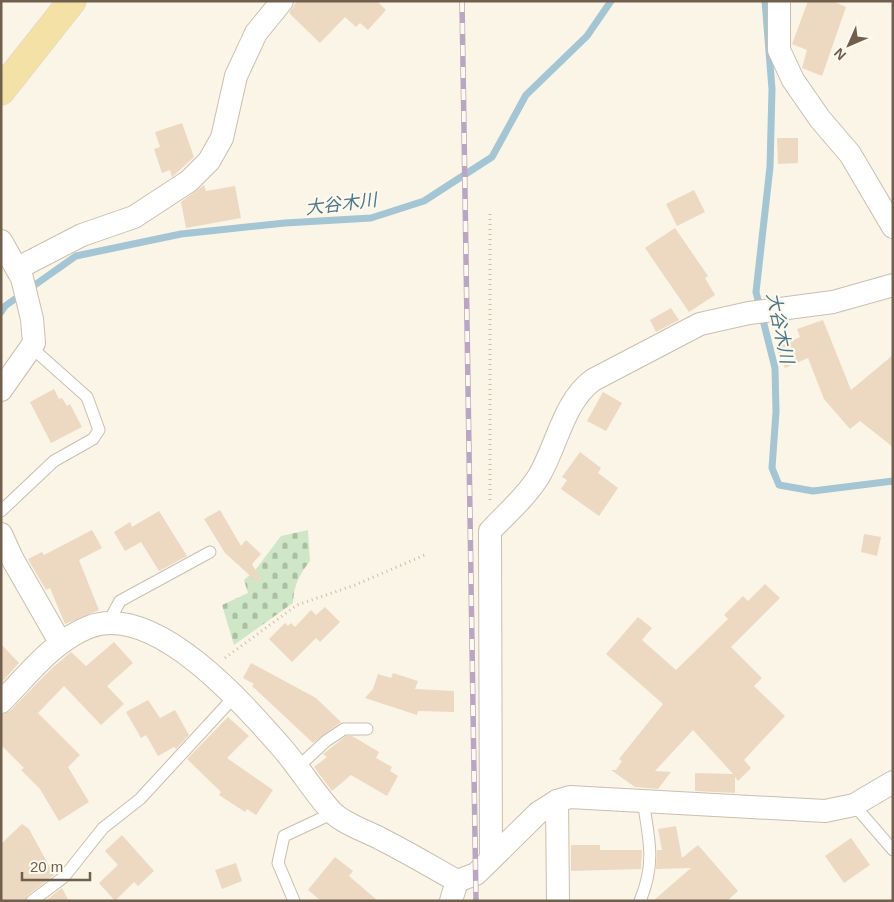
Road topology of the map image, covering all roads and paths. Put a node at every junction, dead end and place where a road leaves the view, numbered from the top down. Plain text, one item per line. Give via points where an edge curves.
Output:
1 (72, 1) edge
2 (282, 1) edge
3 (779, 1) edge
4 (1, 91) edge
5 (490, 211) dead end
6 (893, 227) edge
7 (1, 241) edge
8 (20, 273) junction
9 (893, 285) edge
10 (32, 348) junction
11 (1, 390) edge
12 (1, 511) edge
13 (490, 530) junction
14 (1, 534) edge
15 (210, 552) dead end
16 (427, 554) dead end
17 (109, 621) junction
18 (60, 642) junction
19 (208, 671) junction
20 (234, 696) junction
21 (1, 702) edge
22 (367, 729) dead end
23 (298, 768) junction
24 (893, 782) edge
25 (557, 801) junction
26 (644, 801) junction
27 (854, 805) junction
28 (333, 813) junction
29 (893, 850) edge
30 (491, 859) junction
31 (454, 891) edge
32 (32, 901) edge
33 (294, 901) edge
34 (558, 901) edge
35 (640, 901) edge

1 - 4 main road
2 - 8 street via 256,33 236,76 222,138 210,161 188,181 134,217 82,235
3 - 6 street via 779,50 792,80 850,154
5 - 13 path
7 - 8 street
8 - 10 street via 32,319
9 - 13 street via 833,302 700,324 594,380 572,402 558,439 529,491
10 - 11 street
10 - 12 lane via 86,397 99,430 93,440 54,461
13 - 30 street
14 - 18 street
15 - 17 lane via 120,601
16 - 19 path via 297,605
17 - 18 street
17 - 19 street via 138,626 179,648
18 - 21 street
19 - 20 street
20 - 23 street
20 - 32 lane via 140,799 104,828 64,877
22 - 23 lane via 344,729
23 - 28 street
24 - 27 street
25 - 26 street via 570,797
25 - 30 street via 538,813
25 - 34 street
26 - 27 street via 825,811
26 - 35 lane via 652,857
27 - 29 lane
28 - 31 street
28 - 33 lane via 284,836 278,862
30 - 31 street

